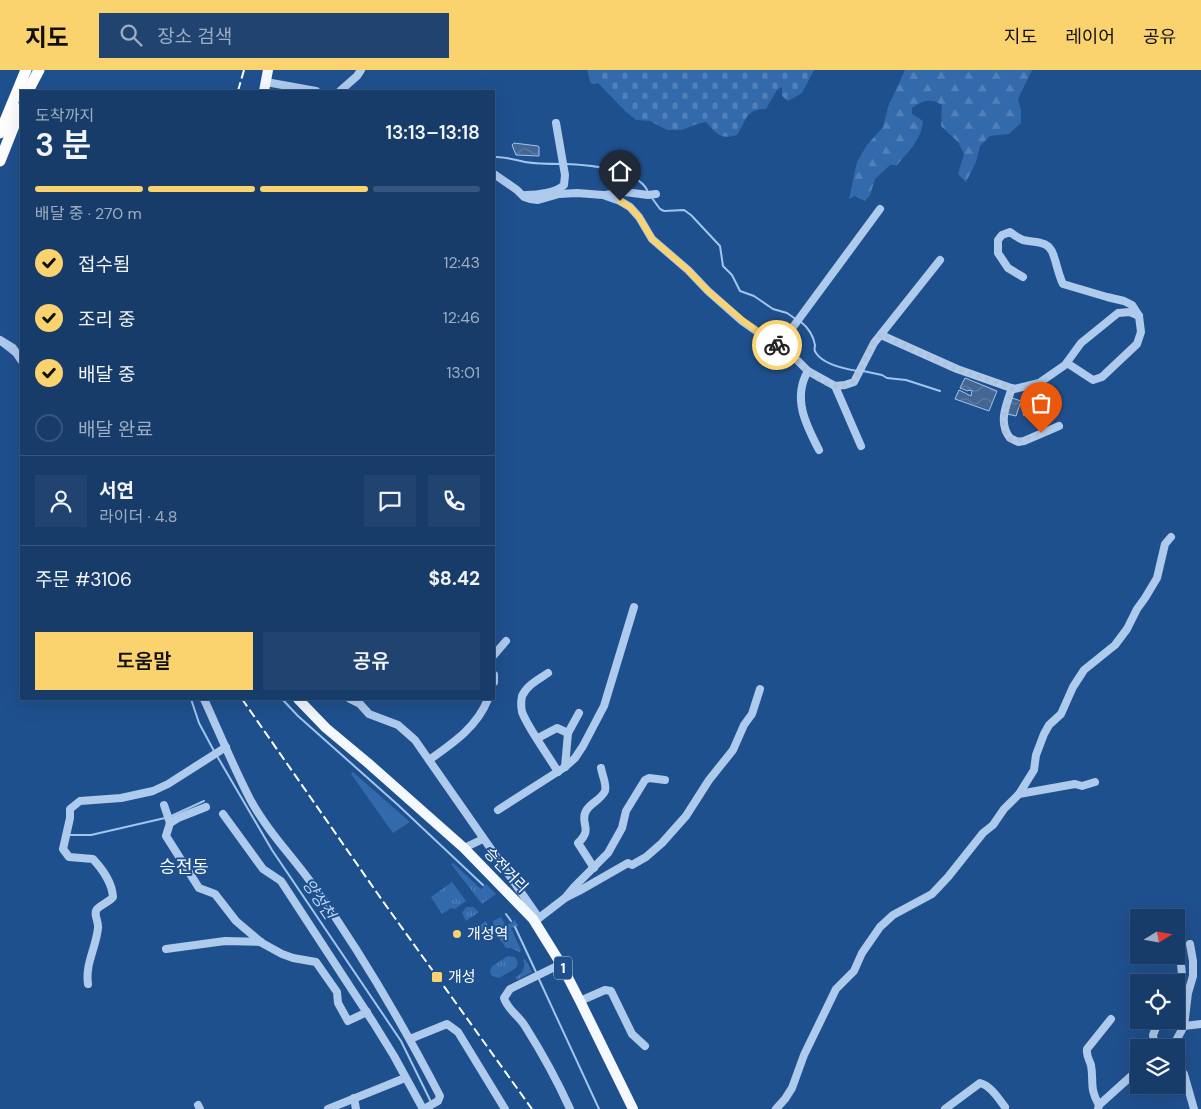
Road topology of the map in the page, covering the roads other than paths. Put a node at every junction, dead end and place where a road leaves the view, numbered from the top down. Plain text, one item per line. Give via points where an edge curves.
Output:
1 (26, 70) edge
2 (39, 70) edge
3 (268, 70) edge
4 (361, 70) edge
5 (265, 87) edge
6 (29, 90) edge
7 (303, 90) edge
8 (341, 90) edge
9 (20, 111) edge
10 (556, 123) dead end
11 (0, 132) edge
12 (0, 161) edge
13 (495, 175) edge
14 (521, 194) junction
15 (652, 194) dead end
16 (603, 195) junction
17 (880, 208) dead end
18 (940, 260) dead end
19 (1023, 276) dead end
20 (1139, 316) junction
21 (881, 335) junction
22 (0, 340) edge
23 (779, 346) junction
24 (20, 359) edge
25 (1067, 363) junction
26 (808, 371) junction
27 (835, 386) junction
28 (1012, 388) junction
29 (1059, 426) dead end
30 (861, 446) dead end
31 (819, 450) dead end
32 (1171, 537) dead end
33 (634, 607) dead end
34 (506, 641) dead end
35 (495, 654) edge
36 (548, 673) dead end
37 (760, 689) dead end
38 (204, 700) edge
39 (299, 700) edge
40 (352, 700) edge
41 (487, 700) edge
42 (579, 714) dead end
43 (568, 733) junction
44 (538, 738) junction
45 (226, 747) junction
46 (429, 760) junction
47 (601, 768) dead end
48 (562, 770) junction
49 (665, 780) dead end
50 (1094, 782) dead end
51 (1019, 794) junction
52 (164, 805) dead end
53 (206, 807) dead end
54 (498, 810) dead end
55 (223, 814) dead end
56 (169, 819) junction
57 (483, 839) junction
58 (464, 848) junction
59 (594, 868) junction
60 (565, 898) junction
61 (536, 919) junction
62 (262, 942) junction
63 (1190, 944) dead end
64 (166, 949) dead end
65 (332, 959) junction
66 (560, 964) junction
67 (320, 966) junction
68 (88, 984) dead end
69 (580, 1001) junction
70 (367, 1012) junction
71 (1111, 1019) dead end
72 (1185, 1020) edge
73 (1201, 1024) edge
74 (1185, 1026) edge
75 (410, 1040) junction
76 (645, 1046) dead end
77 (1130, 1077) edge
78 (405, 1078) junction
79 (1185, 1078) edge
80 (354, 1098) junction
81 (1005, 1107) dead end
82 (1098, 1107) edge
83 (425, 1108) edge
84 (328, 1109) edge
85 (356, 1109) edge
86 (505, 1109) edge
87 (570, 1109) edge
88 (633, 1109) edge
89 (776, 1109) edge
90 (945, 1109) edge
91 (1194, 1109) edge

1 - 11 highway
2 - 6 highway
3 - 5 main road
4 - 8 street
5 - 7 street
9 - 12 highway
10 - 14 street via 566,181 561,188
13 - 14 street
14 - 16 street via 538,200 559,194
15 - 16 street via 625,192
16 - 23 street via 630,207 652,239 742,320
17 - 23 street
18 - 21 street
19 - 20 street via 1008,268 998,253 998,240 1006,232 1026,241 1039,242 1050,249 1063,284 1124,301 1132,305
20 - 25 street via 1130,312 1118,313 1081,343
20 - 25 street via 1141,332 1137,344 1102,376 1093,380
21 - 27 street via 874,342 854,382
21 - 28 street via 957,369
22 - 24 street
23 - 26 street
25 - 28 street via 1040,383
26 - 27 street
26 - 31 street via 800,391 800,402
27 - 30 street
28 - 29 street via 1003,418 1010,438 1024,441
32 - 51 street via 1165,544 1157,578 1127,629 1115,645 1084,670 1061,714 1049,725 1036,755 1034,770
33 - 48 street via 604,706 583,746
34 - 35 street
36 - 44 street via 532,683 522,698 522,712
37 - 60 street via 752,714 733,750 686,816 662,843 646,858 632,865 628,863
38 - 45 street
39 - 58 main road, 승전거리 / 1 via 326,728
40 - 46 street via 369,714 406,731
41 - 46 street via 475,723
42 - 43 street
43 - 44 street via 557,728
43 - 48 street
44 - 48 street
45 - 68 street via 153,791 121,798 80,800 70,809 63,844 65,853 69,857 93,859 113,888 110,901 97,909 99,925 89,962
45 - 75 street via 251,800 315,887
46 - 57 street
47 - 59 street via 605,791 585,812 586,832 578,843
48 - 54 street
49 - 59 street via 645,780 626,811 622,828 608,854
50 - 51 street
51 - 89 street via 932,894 893,915 880,927 854,971 836,990 804,1055 792,1088
52 - 56 street
53 - 56 street
55 - 65 street via 263,869 281,881
56 - 62 street via 166,836 199,888 215,894 236,921
57 - 58 street
57 - 61 street
58 - 61 main road, 승전거리 / 1
59 - 60 street
60 - 61 street
61 - 66 main road, 승전거리 / 1
62 - 64 street via 225,941
62 - 67 street via 282,954 316,962
63 - 72 street via 1193,976
65 - 67 street
65 - 70 street
66 - 69 main road, 승전거리 / 1
66 - 87 street via 510,989 504,998 544,1056
67 - 70 street via 337,992 338,1003 348,1021
69 - 76 street via 605,990 611,991 632,1034
69 - 88 main road, 승전거리 / 1
70 - 78 street
71 - 82 street via 1086,1055 1091,1065 1091,1088
73 - 74 street
75 - 83 street via 440,1096 438,1101
75 - 86 street via 448,1024 458,1032
77 - 82 street
78 - 80 street
78 - 83 street
79 - 91 street
80 - 84 street
80 - 85 street
81 - 90 street via 992,1091 980,1083

